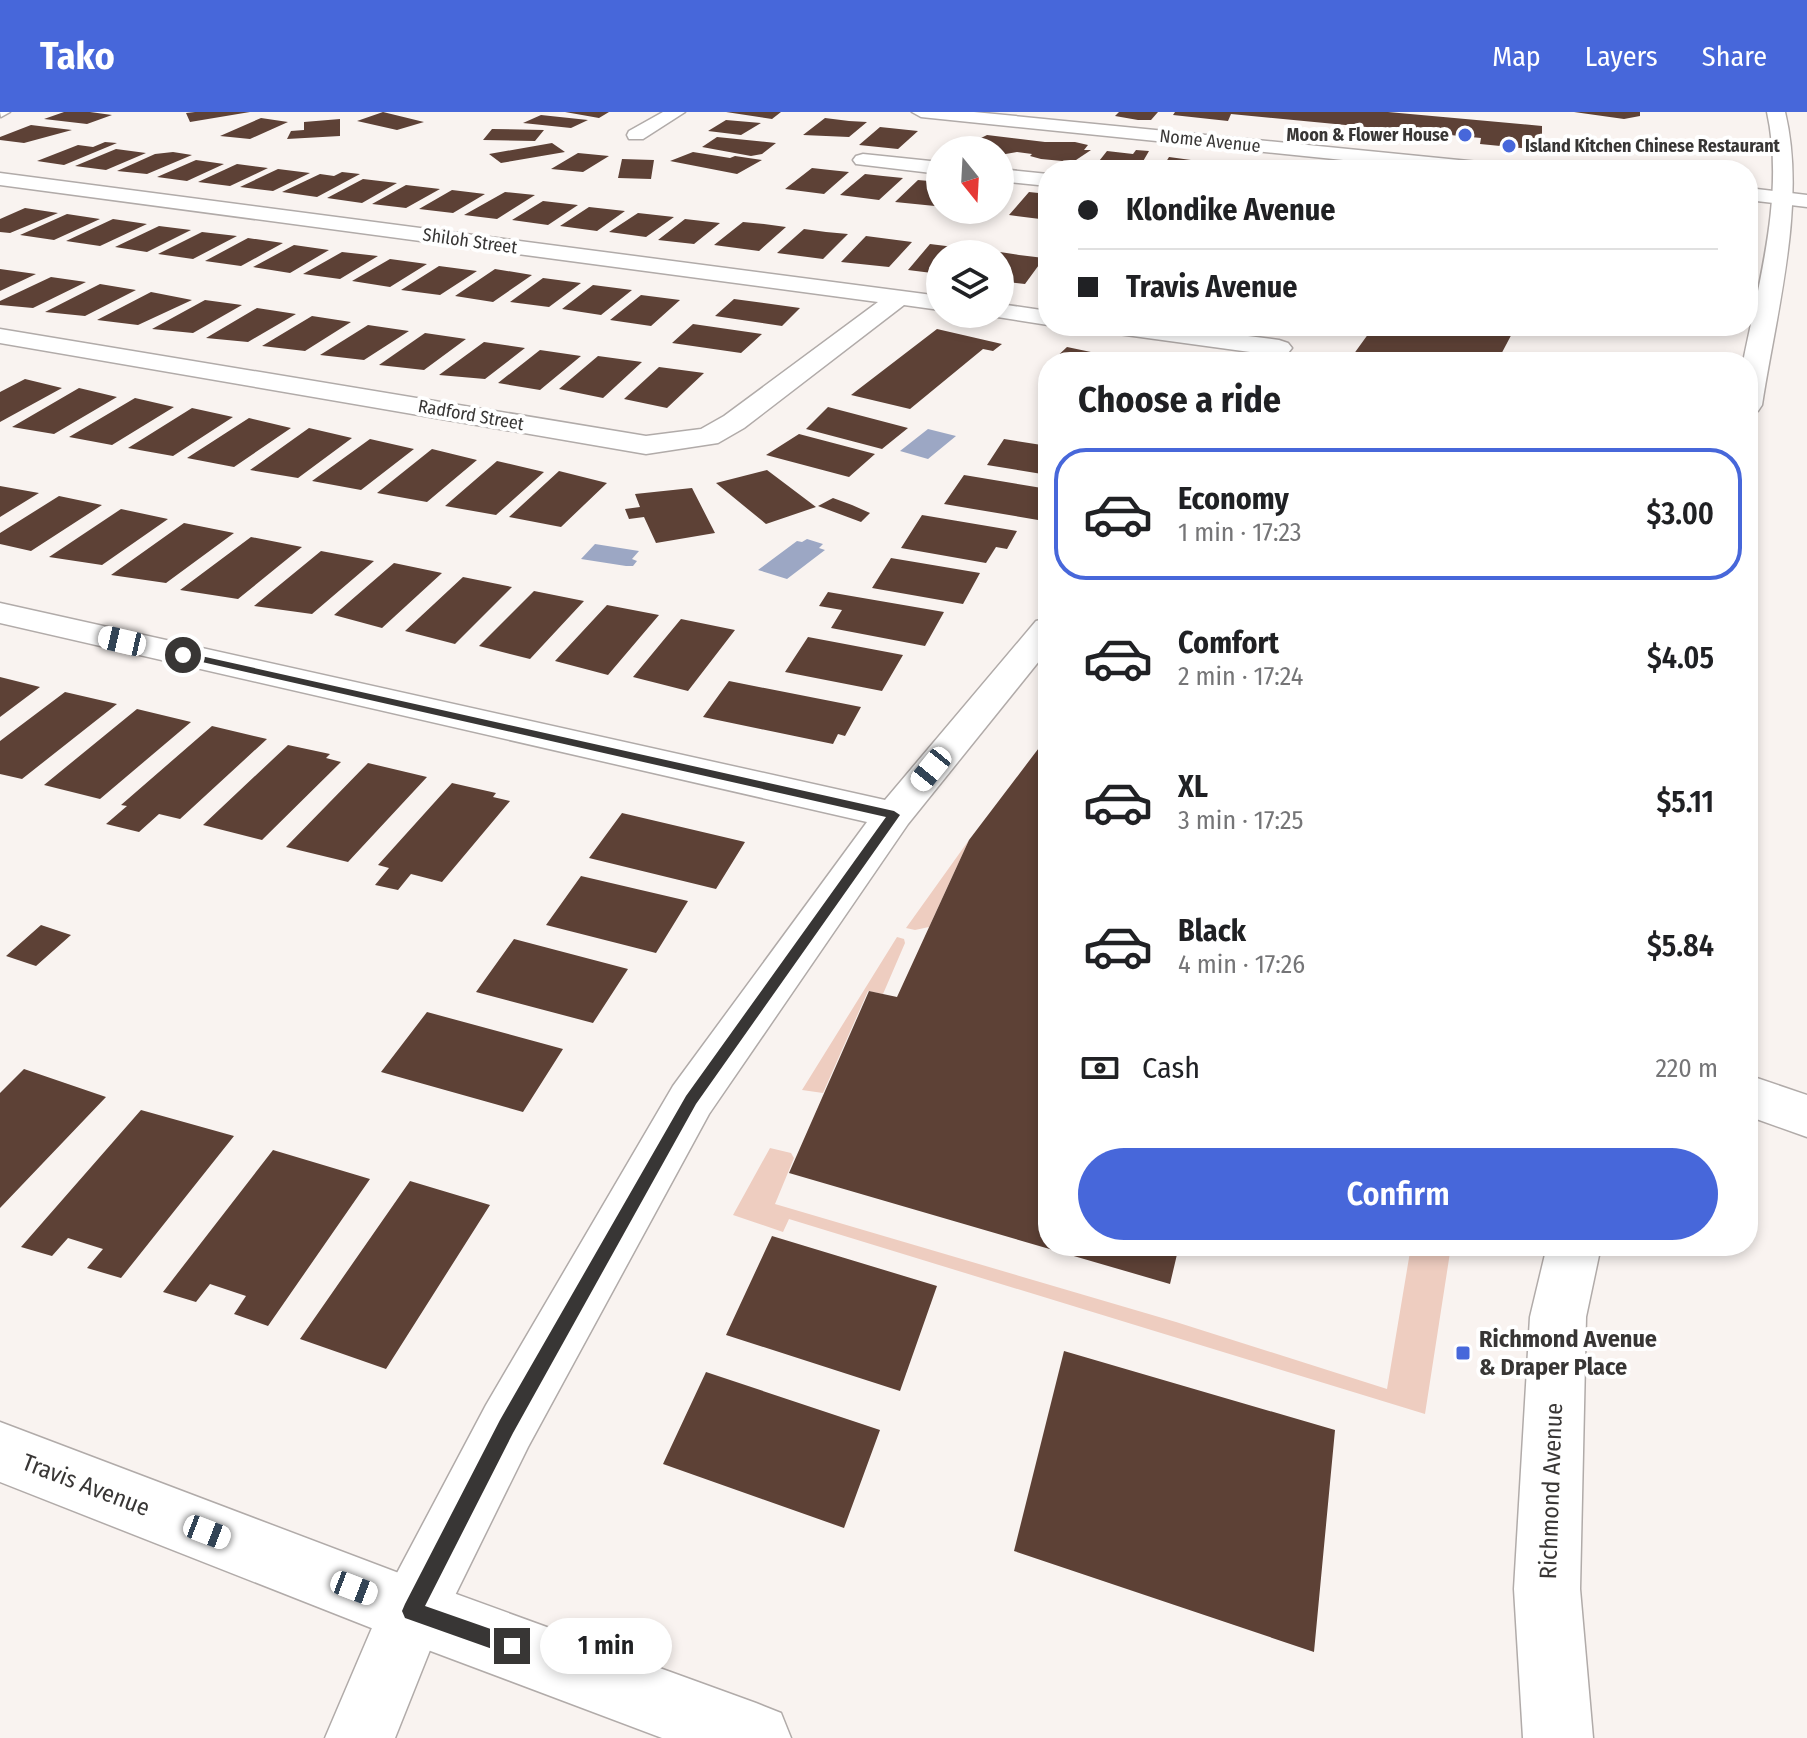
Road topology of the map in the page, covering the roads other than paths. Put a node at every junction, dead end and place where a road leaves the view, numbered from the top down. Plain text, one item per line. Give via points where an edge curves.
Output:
1 (676, 112) edge
2 (921, 112) edge
3 (1776, 112) edge
4 (972, 117) junction
5 (636, 135) dead end
6 (863, 160) dead end
7 (1356, 160) edge
8 (919, 166) junction
9 (926, 167) edge
10 (1014, 176) edge
11 (0, 179) edge
12 (1038, 179) edge
13 (1758, 195) edge
14 (1782, 198) junction
15 (1807, 201) edge
16 (899, 298) junction
17 (926, 301) edge
18 (1014, 313) edge
19 (1038, 317) edge
20 (0, 336) edge
21 (1167, 336) edge
22 (1288, 336) edge
23 (1256, 352) edge
24 (1275, 352) edge
25 (1757, 352) edge
26 (0, 613) edge
27 (1038, 640) edge
28 (894, 815) junction
29 (1758, 1099) edge
30 (1807, 1116) edge
31 (1572, 1256) edge
32 (0, 1452) edge
33 (412, 1611) junction
34 (360, 1738) edge
35 (756, 1738) edge
36 (1558, 1738) edge

1 - 5 street
2 - 4 street, Nome Avenue
3 - 14 street via 1785,158
4 - 7 street, Nome Avenue
4 - 8 street
6 - 8 street
8 - 9 street
10 - 12 street
11 - 16 street, Shiloh Street
13 - 14 street
14 - 15 street
14 - 25 street
16 - 17 street, Shiloh Street
16 - 20 street, Radford Street via 734,422 708,437 646,445
18 - 19 street
21 - 23 street
22 - 24 street
26 - 28 street
27 - 28 street
28 - 33 street via 691,1100 507,1426
29 - 30 street
31 - 36 street, Richmond Avenue via 1558,1317 1547,1589
32 - 33 street, Travis Avenue
33 - 34 street
33 - 35 street, Travis Avenue

